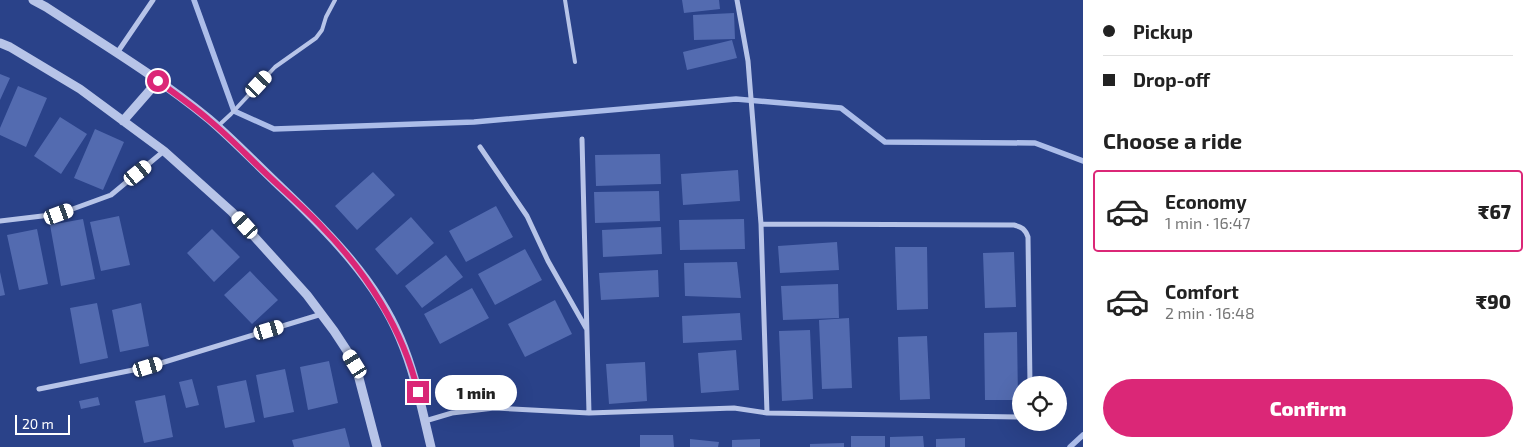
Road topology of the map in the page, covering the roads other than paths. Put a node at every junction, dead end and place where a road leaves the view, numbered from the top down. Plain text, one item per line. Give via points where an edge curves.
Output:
1 (33, 0) edge
2 (153, 0) edge
3 (335, 0) edge
4 (565, 0) edge
5 (737, 0) edge
6 (0, 42) edge
7 (117, 54) junction
8 (575, 62) dead end
9 (158, 81) junction
10 (123, 121) junction
11 (217, 127) junction
12 (582, 139) dead end
13 (480, 147) dead end
14 (164, 151) junction
15 (0, 221) edge
16 (761, 224) junction
17 (322, 314) junction
18 (586, 329) junction
19 (1030, 376) edge
20 (39, 389) dead end
21 (589, 413) junction
22 (767, 413) junction
23 (1012, 417) edge
24 (425, 420) junction
25 (377, 447) edge
26 (431, 447) edge

1 - 7 street
2 - 7 street
3 - 11 lane via 316,38 275,67
4 - 8 lane
5 - 16 street via 748,61
6 - 10 street via 80,89
7 - 9 street
9 - 10 street
9 - 11 street
10 - 14 street
11 - 24 street via 323,228 362,274 400,337
12 - 18 street
13 - 18 street via 527,216
14 - 15 street via 111,195 59,214
14 - 17 street via 232,212
16 - 19 street via 1021,227 1028,237
16 - 22 street
17 - 20 street via 148,367
17 - 25 street via 355,364
18 - 21 street
21 - 22 street via 734,408
21 - 24 street via 494,408
22 - 23 street
24 - 26 street

